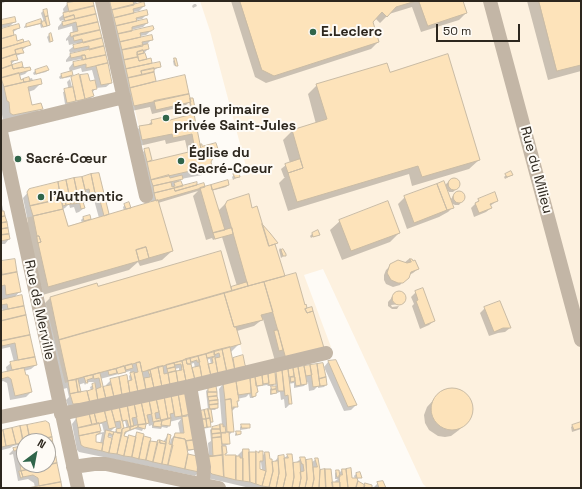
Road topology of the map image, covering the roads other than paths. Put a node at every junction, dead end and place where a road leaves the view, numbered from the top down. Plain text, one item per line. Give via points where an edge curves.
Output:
1 (102, 1) edge
2 (490, 1) edge
3 (124, 97) junction
4 (1, 127) edge
5 (1, 132) edge
6 (146, 196) dead end
7 (581, 340) edge
8 (326, 353) dead end
9 (190, 386) junction
10 (60, 410) junction
11 (1, 417) edge
12 (73, 467) junction
13 (203, 484) junction
14 (78, 488) edge
15 (219, 488) edge

1 - 3 street
2 - 7 street, Rue du Milieu
3 - 4 street
3 - 6 street
5 - 10 street, Rue de Merville
8 - 9 street
9 - 10 street
9 - 13 street via 204,467
10 - 11 street
10 - 12 street, Rue de Merville
12 - 13 street via 106,464
12 - 14 street, Rue de Merville
13 - 15 street

